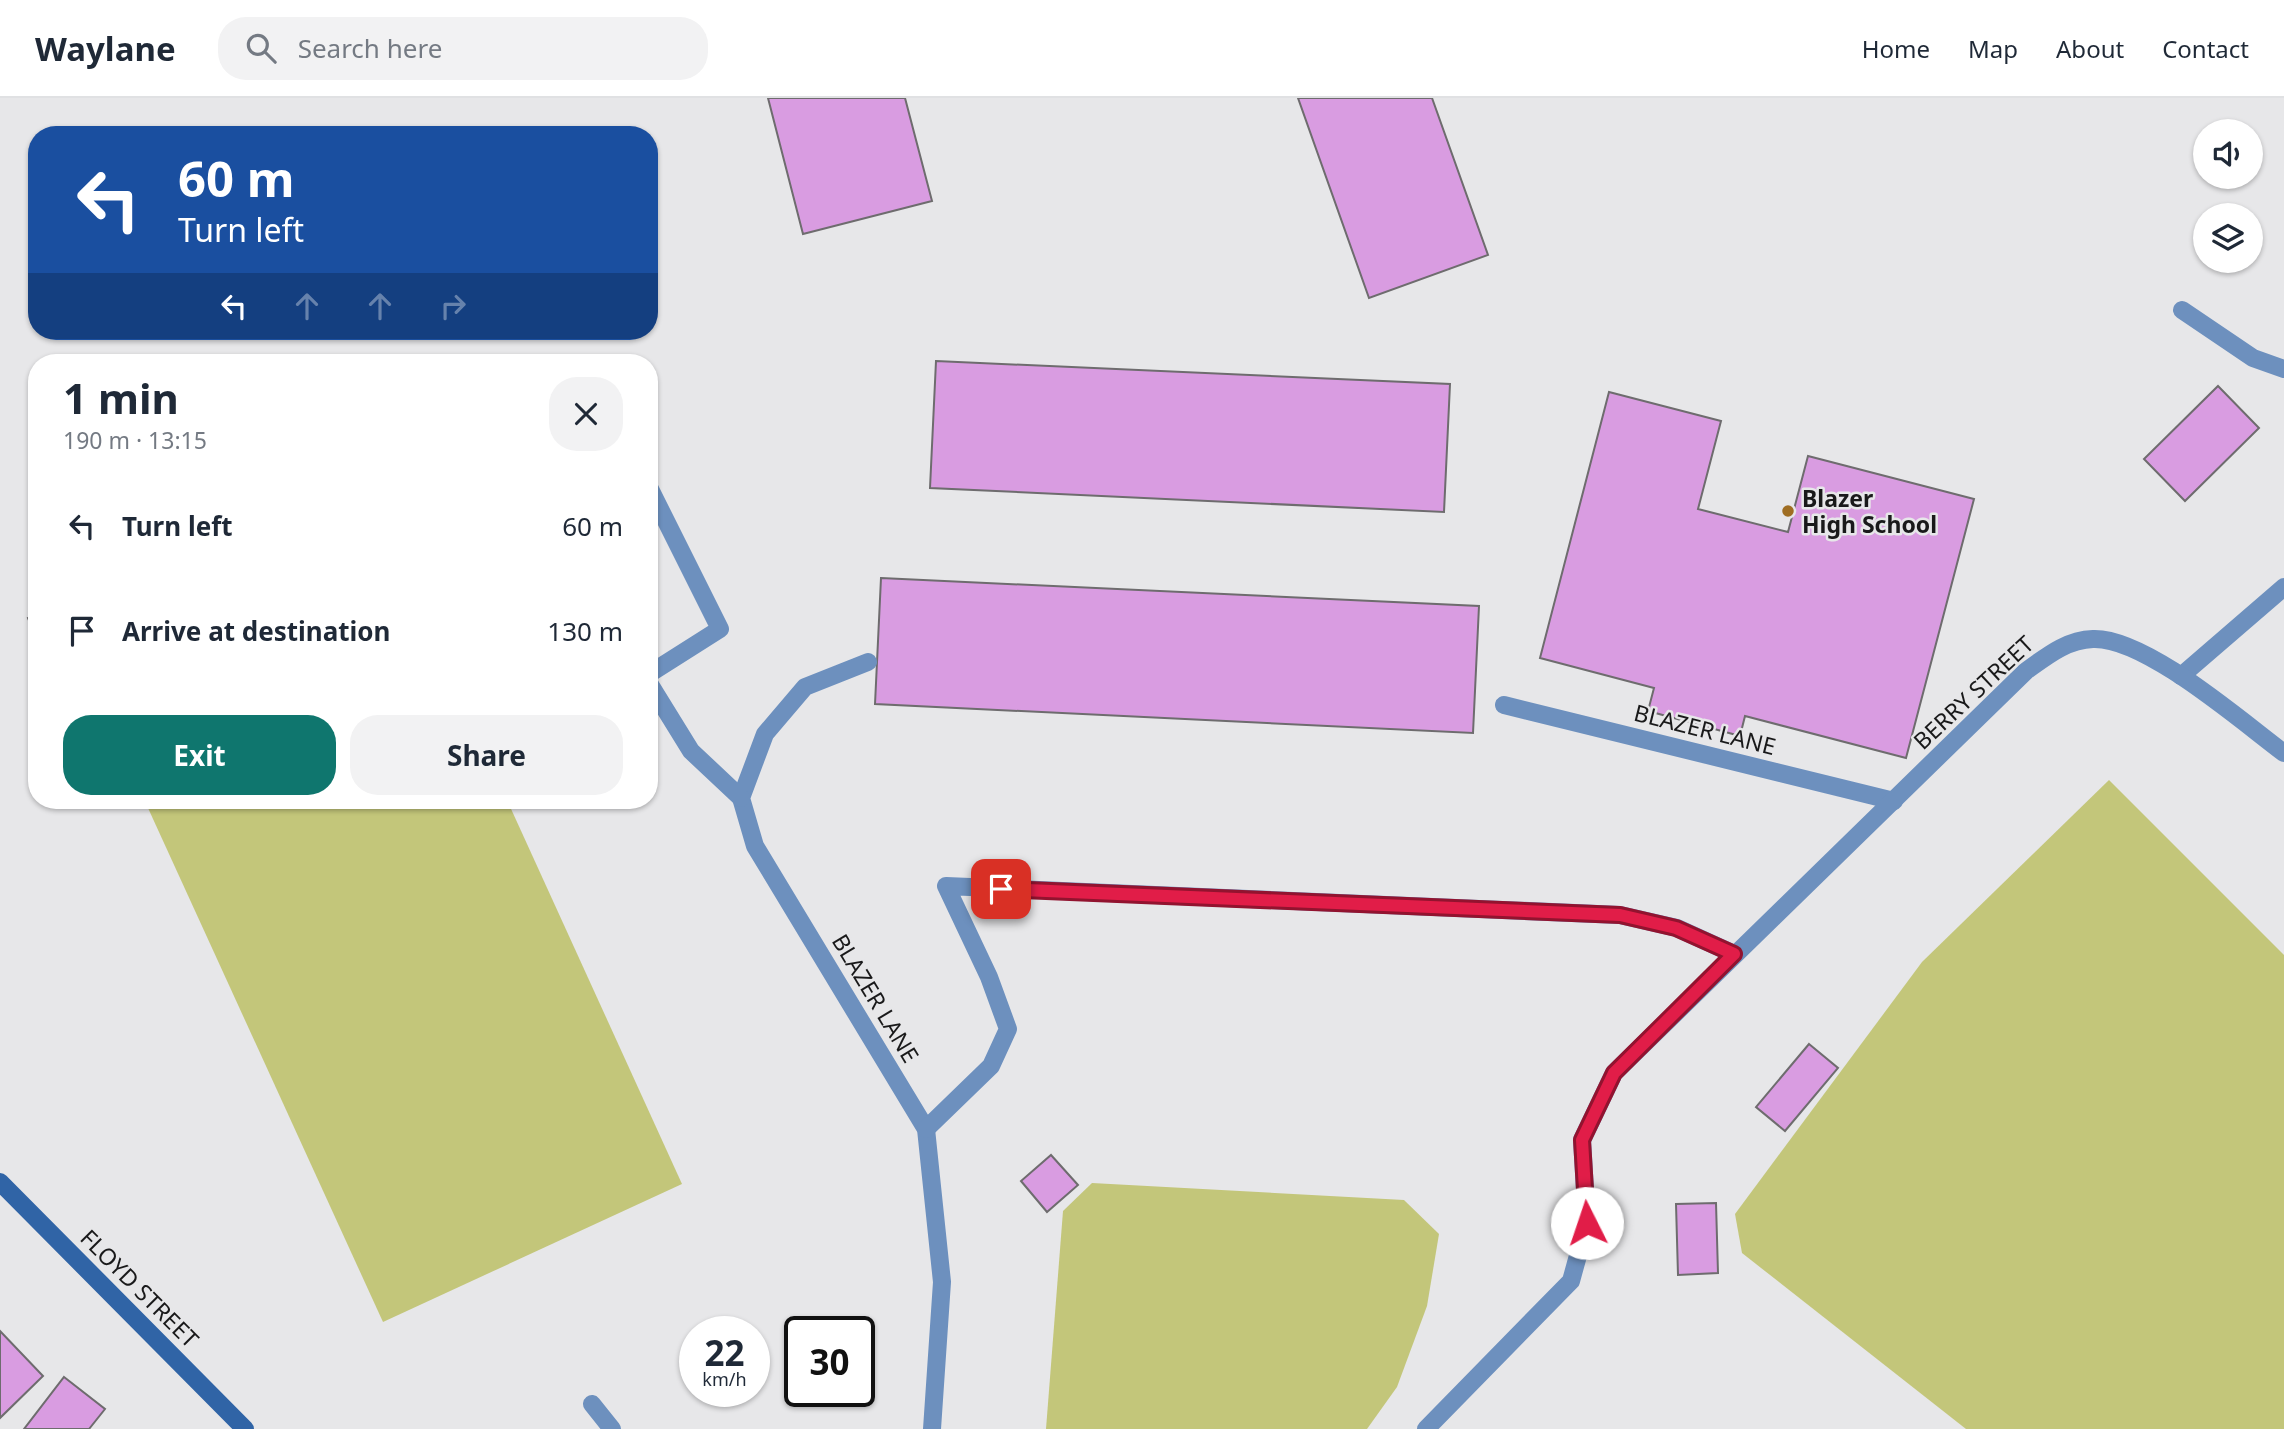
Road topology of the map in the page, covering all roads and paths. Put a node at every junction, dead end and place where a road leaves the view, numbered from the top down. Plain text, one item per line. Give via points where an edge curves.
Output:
1 (2182, 310) dead end
2 (2284, 369) edge
3 (658, 505) edge
4 (2284, 587) edge
5 (868, 662) dead end
6 (658, 668) edge
7 (2181, 676) junction
8 (658, 698) edge
9 (1504, 705) dead end
10 (2284, 753) edge
11 (741, 798) junction
12 (1894, 801) junction
13 (1734, 954) junction
14 (926, 1129) junction
15 (0, 1182) edge
16 (592, 1404) dead end
17 (245, 1429) edge
18 (612, 1429) edge
19 (932, 1429) edge
20 (1426, 1429) edge

1 - 2 street via 2253,358
3 - 6 street via 720,629
4 - 7 street
5 - 11 street via 805,687 765,734
7 - 10 street, BERRY STREET
7 - 12 street, BERRY STREET via 2132,648 2094,639 2058,647 2026,671
8 - 11 street via 691,751
9 - 12 street, BLAZER LANE
11 - 14 street, BLAZER LANE via 755,846
12 - 13 street, BERRY STREET
13 - 14 street via 1676,928 1620,915 946,886 1008,1029 991,1066
13 - 20 street, BERRY STREET via 1614,1073 1582,1140 1587,1223 1571,1281
14 - 19 street, BLAZER LANE via 942,1282
15 - 17 street, FLOYD STREET
16 - 18 street

